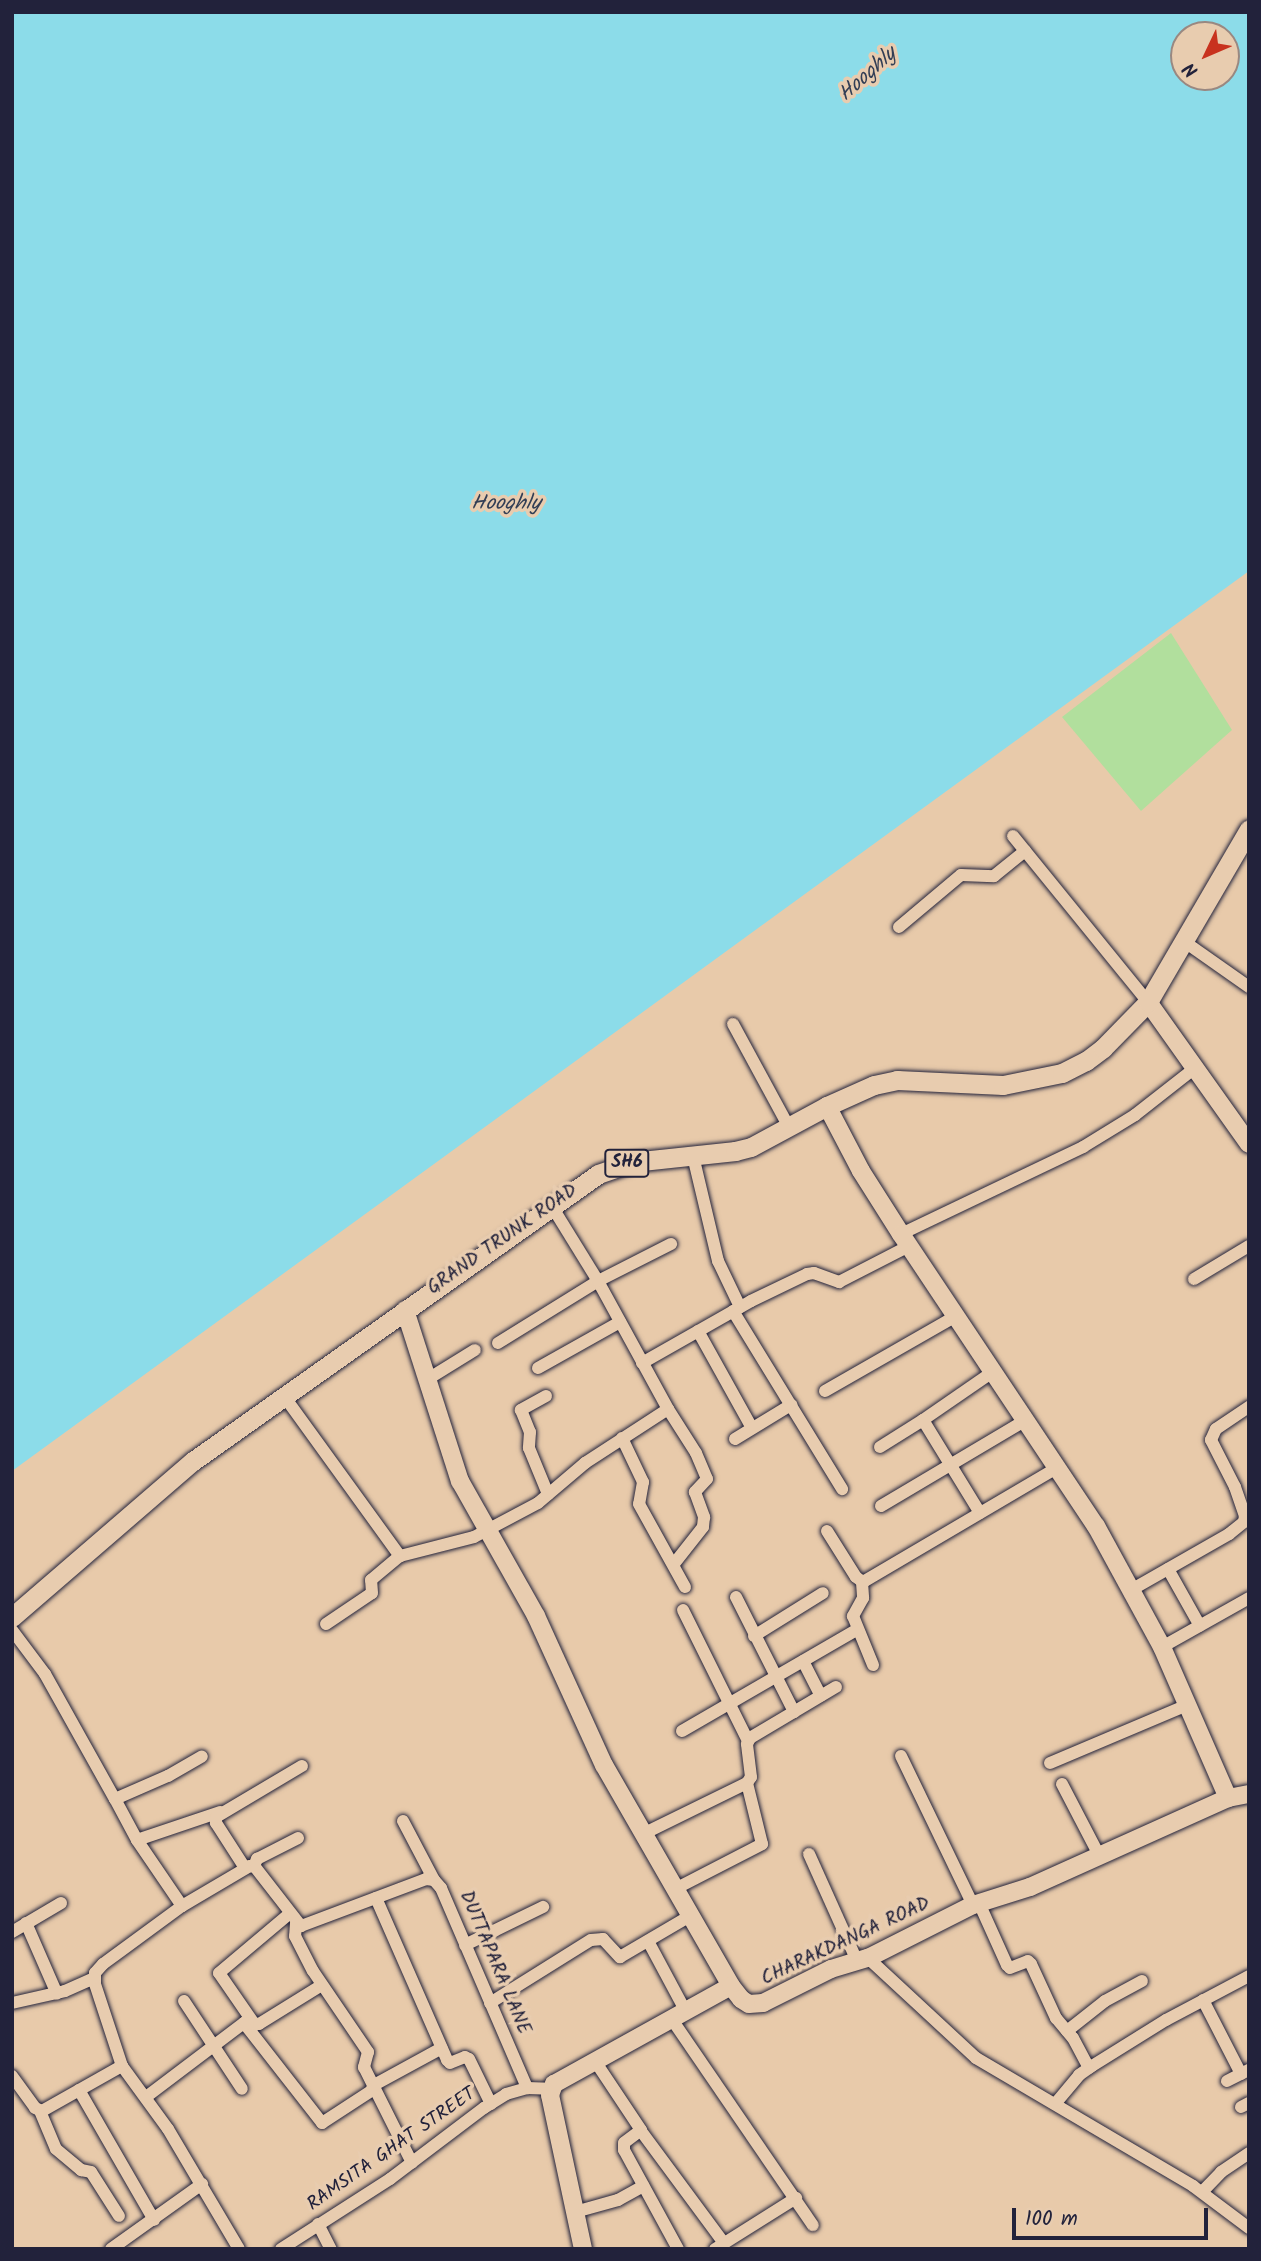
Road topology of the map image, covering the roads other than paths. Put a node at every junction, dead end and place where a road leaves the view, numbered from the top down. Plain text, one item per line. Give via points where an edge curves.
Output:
1 (1249, 829) edge
2 (1013, 836) dead end
3 (1025, 851) junction
4 (899, 927) dead end
5 (1185, 942) junction
6 (1249, 987) edge
7 (1148, 1002) junction
8 (733, 1024) dead end
9 (1195, 1068) junction
10 (827, 1106) junction
11 (790, 1129) junction
12 (1249, 1144) edge
13 (693, 1156) junction
14 (551, 1205) junction
15 (905, 1240) junction
16 (671, 1244) dead end
17 (1249, 1246) edge
18 (1194, 1279) dead end
19 (598, 1281) junction
20 (736, 1309) junction
21 (405, 1310) junction
22 (956, 1315) junction
23 (620, 1322) junction
24 (698, 1331) junction
25 (498, 1343) dead end
26 (475, 1350) dead end
27 (642, 1363) junction
28 (538, 1368) dead end
29 (994, 1371) junction
30 (428, 1378) junction
31 (825, 1391) dead end
32 (284, 1396) junction
33 (546, 1396) dead end
34 (791, 1405) junction
35 (1249, 1407) edge
36 (668, 1409) junction
37 (923, 1420) junction
38 (1026, 1420) junction
39 (752, 1429) junction
40 (621, 1438) junction
41 (735, 1439) dead end
42 (880, 1447) dead end
43 (951, 1466) junction
44 (1058, 1467) junction
45 (842, 1489) dead end
46 (548, 1494) junction
47 (881, 1506) dead end
48 (980, 1513) junction
49 (489, 1530) junction
50 (1245, 1530) edge
51 (827, 1531) dead end
52 (400, 1556) junction
53 (673, 1566) junction
54 (1168, 1569) junction
55 (862, 1582) junction
56 (685, 1587) dead end
57 (1131, 1590) junction
58 (823, 1594) dead end
59 (736, 1597) dead end
60 (1249, 1598) edge
61 (683, 1610) dead end
62 (12, 1617) edge
63 (326, 1625) dead end
64 (1200, 1626) junction
65 (858, 1629) junction
66 (12, 1630) edge
67 (754, 1636) junction
68 (1162, 1647) junction
69 (803, 1661) junction
70 (873, 1665) dead end
71 (775, 1677) junction
72 (836, 1687) dead end
73 (821, 1696) junction
74 (729, 1703) junction
75 (1187, 1705) junction
76 (794, 1712) junction
77 (682, 1731) dead end
78 (748, 1741) junction
79 (202, 1756) dead end
80 (901, 1756) dead end
81 (1050, 1763) dead end
82 (302, 1766) dead end
83 (747, 1783) junction
84 (1062, 1784) dead end
85 (1249, 1794) edge
86 (1228, 1798) junction
87 (115, 1799) junction
88 (220, 1812) junction
89 (403, 1821) dead end
90 (643, 1834) junction
91 (298, 1838) dead end
92 (137, 1840) junction
93 (808, 1854) dead end
94 (1100, 1857) junction
95 (249, 1867) junction
96 (434, 1880) junction
97 (675, 1889) junction
98 (376, 1898) junction
99 (61, 1903) dead end
100 (976, 1904) junction
101 (182, 1906) junction
102 (544, 1907) dead end
103 (690, 1916) junction
104 (293, 1918) junction
105 (26, 1923) junction
106 (12, 1932) edge
107 (648, 1941) junction
108 (466, 1945) junction
109 (863, 1959) junction
110 (1249, 1976) edge
111 (94, 1978) junction
112 (1142, 1981) dead end
113 (322, 1985) junction
114 (731, 1986) junction
115 (58, 1994) junction
116 (1203, 2000) junction
117 (184, 2001) dead end
118 (12, 2003) edge
119 (490, 2003) junction
120 (678, 2014) junction
121 (250, 2024) junction
122 (1067, 2031) junction
123 (213, 2047) junction
124 (442, 2048) junction
125 (595, 2061) junction
126 (121, 2066) junction
127 (1089, 2068) junction
128 (1245, 2072) edge
129 (12, 2076) edge
130 (1227, 2081) dead end
131 (374, 2085) junction
132 (527, 2088) junction
133 (242, 2089) dead end
134 (550, 2089) junction
135 (79, 2091) junction
136 (146, 2096) junction
137 (491, 2104) junction
138 (1055, 2104) junction
139 (40, 2112) junction
140 (641, 2131) junction
141 (1249, 2153) edge
142 (412, 2162) junction
143 (202, 2184) junction
144 (643, 2186) junction
145 (1202, 2192) junction
146 (796, 2199) junction
147 (575, 2212) junction
148 (119, 2216) dead end
149 (153, 2220) junction
150 (318, 2224) junction
151 (1247, 2224) edge
152 (813, 2225) dead end
153 (720, 2246) edge
154 (111, 2249) edge
155 (239, 2249) edge
156 (281, 2249) edge
157 (331, 2249) edge
158 (583, 2249) edge
159 (678, 2249) edge

1 - 5 main road, GRAND TRUNK ROAD / SH6
2 - 3 street
3 - 4 street via 994,876 961,875
3 - 7 street
5 - 6 street
5 - 7 main road, GRAND TRUNK ROAD / SH6
7 - 9 street
7 - 10 main road, GRAND TRUNK ROAD / SH6 via 1103,1048 1062,1073 1003,1085 897,1080
8 - 11 street
9 - 12 street
9 - 15 street via 1135,1115 1083,1147
10 - 11 main road, GRAND TRUNK ROAD / SH6
10 - 15 street
11 - 13 main road, GRAND TRUNK ROAD / SH6 via 743,1149
13 - 14 main road, GRAND TRUNK ROAD / SH6 via 617,1166
13 - 20 street via 718,1261
14 - 19 street
14 - 21 main road, GRAND TRUNK ROAD / SH6
15 - 20 street via 839,1282 807,1274
15 - 22 street
16 - 19 street
17 - 18 street
19 - 23 street
19 - 25 street
20 - 24 street
20 - 34 street
21 - 30 street
21 - 32 main road, GRAND TRUNK ROAD / SH6
22 - 29 street
22 - 31 street
23 - 27 street
23 - 28 street
24 - 27 street
24 - 39 street
26 - 30 street
27 - 36 street
29 - 37 street
29 - 38 street
30 - 49 street via 453,1466
32 - 52 street
32 - 62 main road, GRAND TRUNK ROAD / SH6 via 193,1461
33 - 46 street via 521,1410 530,1432 529,1448
34 - 39 street
34 - 45 street
35 - 50 street via 1216,1429 1211,1440 1242,1507
36 - 40 street
36 - 53 street via 707,1479 695,1492 703,1527
37 - 42 street
37 - 43 street
38 - 43 street
38 - 44 street
39 - 41 street
40 - 46 street
40 - 53 street via 643,1482 639,1504
43 - 47 street
43 - 48 street
44 - 48 street
44 - 57 street
46 - 49 street via 527,1511
48 - 55 street
49 - 52 street
49 - 90 street via 536,1616 604,1765
50 - 54 street
51 - 55 street
52 - 63 street via 371,1580 372,1593
53 - 56 street
54 - 57 street
54 - 64 street
55 - 65 street via 863,1598 853,1616
57 - 68 street
58 - 67 street
59 - 67 street
60 - 64 street
61 - 74 street
64 - 68 street
65 - 69 street
65 - 70 street
66 - 87 street via 45,1674
67 - 71 street
68 - 75 street
69 - 71 street
69 - 73 street
71 - 74 street
71 - 76 street
72 - 73 street
73 - 76 street
74 - 77 street
74 - 78 street
75 - 81 street
75 - 86 street
76 - 78 street
78 - 83 street via 751,1777
79 - 87 street
80 - 100 street
82 - 88 street
83 - 90 street
83 - 97 street via 762,1844
84 - 94 street
85 - 86 street, CHARAKDANGA ROAD
86 - 94 street, CHARAKDANGA ROAD
87 - 92 street
88 - 92 street
88 - 95 street via 216,1823
89 - 96 street
90 - 97 street
91 - 95 street
92 - 101 street
93 - 109 street
94 - 100 street, CHARAKDANGA ROAD
95 - 101 street
95 - 104 street
96 - 98 street, DUTTAPARA LANE
96 - 108 street, DUTTAPARA LANE
97 - 103 street
98 - 104 street, DUTTAPARA LANE via 305,1926
98 - 124 street
99 - 105 street
100 - 109 street, CHARAKDANGA ROAD
100 - 122 street via 1007,1965 1029,1962
101 - 111 street via 103,1964
102 - 108 street
103 - 107 street
103 - 114 street
104 - 113 street via 295,1936
104 - 121 street via 219,1973
105 - 106 street
105 - 115 street
107 - 119 street via 619,1957 596,1938
107 - 120 street
108 - 119 street, DUTTAPARA LANE
109 - 114 street, CHARAKDANGA ROAD via 831,1969 763,2003 749,2004
109 - 138 street via 976,2058
110 - 116 street
111 - 115 street
111 - 126 street
112 - 122 street
113 - 121 street
113 - 131 street via 368,2052 363,2064
114 - 120 street
115 - 118 street
116 - 127 street
116 - 128 street
117 - 123 street
119 - 132 street, DUTTAPARA LANE
120 - 125 street
120 - 146 street
121 - 123 street
121 - 131 street via 321,2123
122 - 127 street
123 - 133 street
123 - 136 street
124 - 131 street
124 - 137 street via 450,2063 469,2059
125 - 134 street
125 - 140 street
126 - 135 street
126 - 136 street
127 - 138 street
128 - 130 street
129 - 139 street
131 - 142 street
132 - 134 street
132 - 137 street, RAMSITA GHAT STREET
134 - 147 street
135 - 139 street
135 - 149 street
136 - 143 street
137 - 142 street, RAMSITA GHAT STREET
138 - 145 street
139 - 148 street via 56,2149 81,2170 92,2172
140 - 144 street via 623,2148
140 - 153 street
141 - 145 street
142 - 150 street, RAMSITA GHAT STREET
143 - 149 street
143 - 155 street
144 - 147 street via 618,2200
144 - 159 street
145 - 151 street
146 - 152 street
146 - 153 street
147 - 158 street
149 - 154 street
150 - 156 street, RAMSITA GHAT STREET
150 - 157 street

